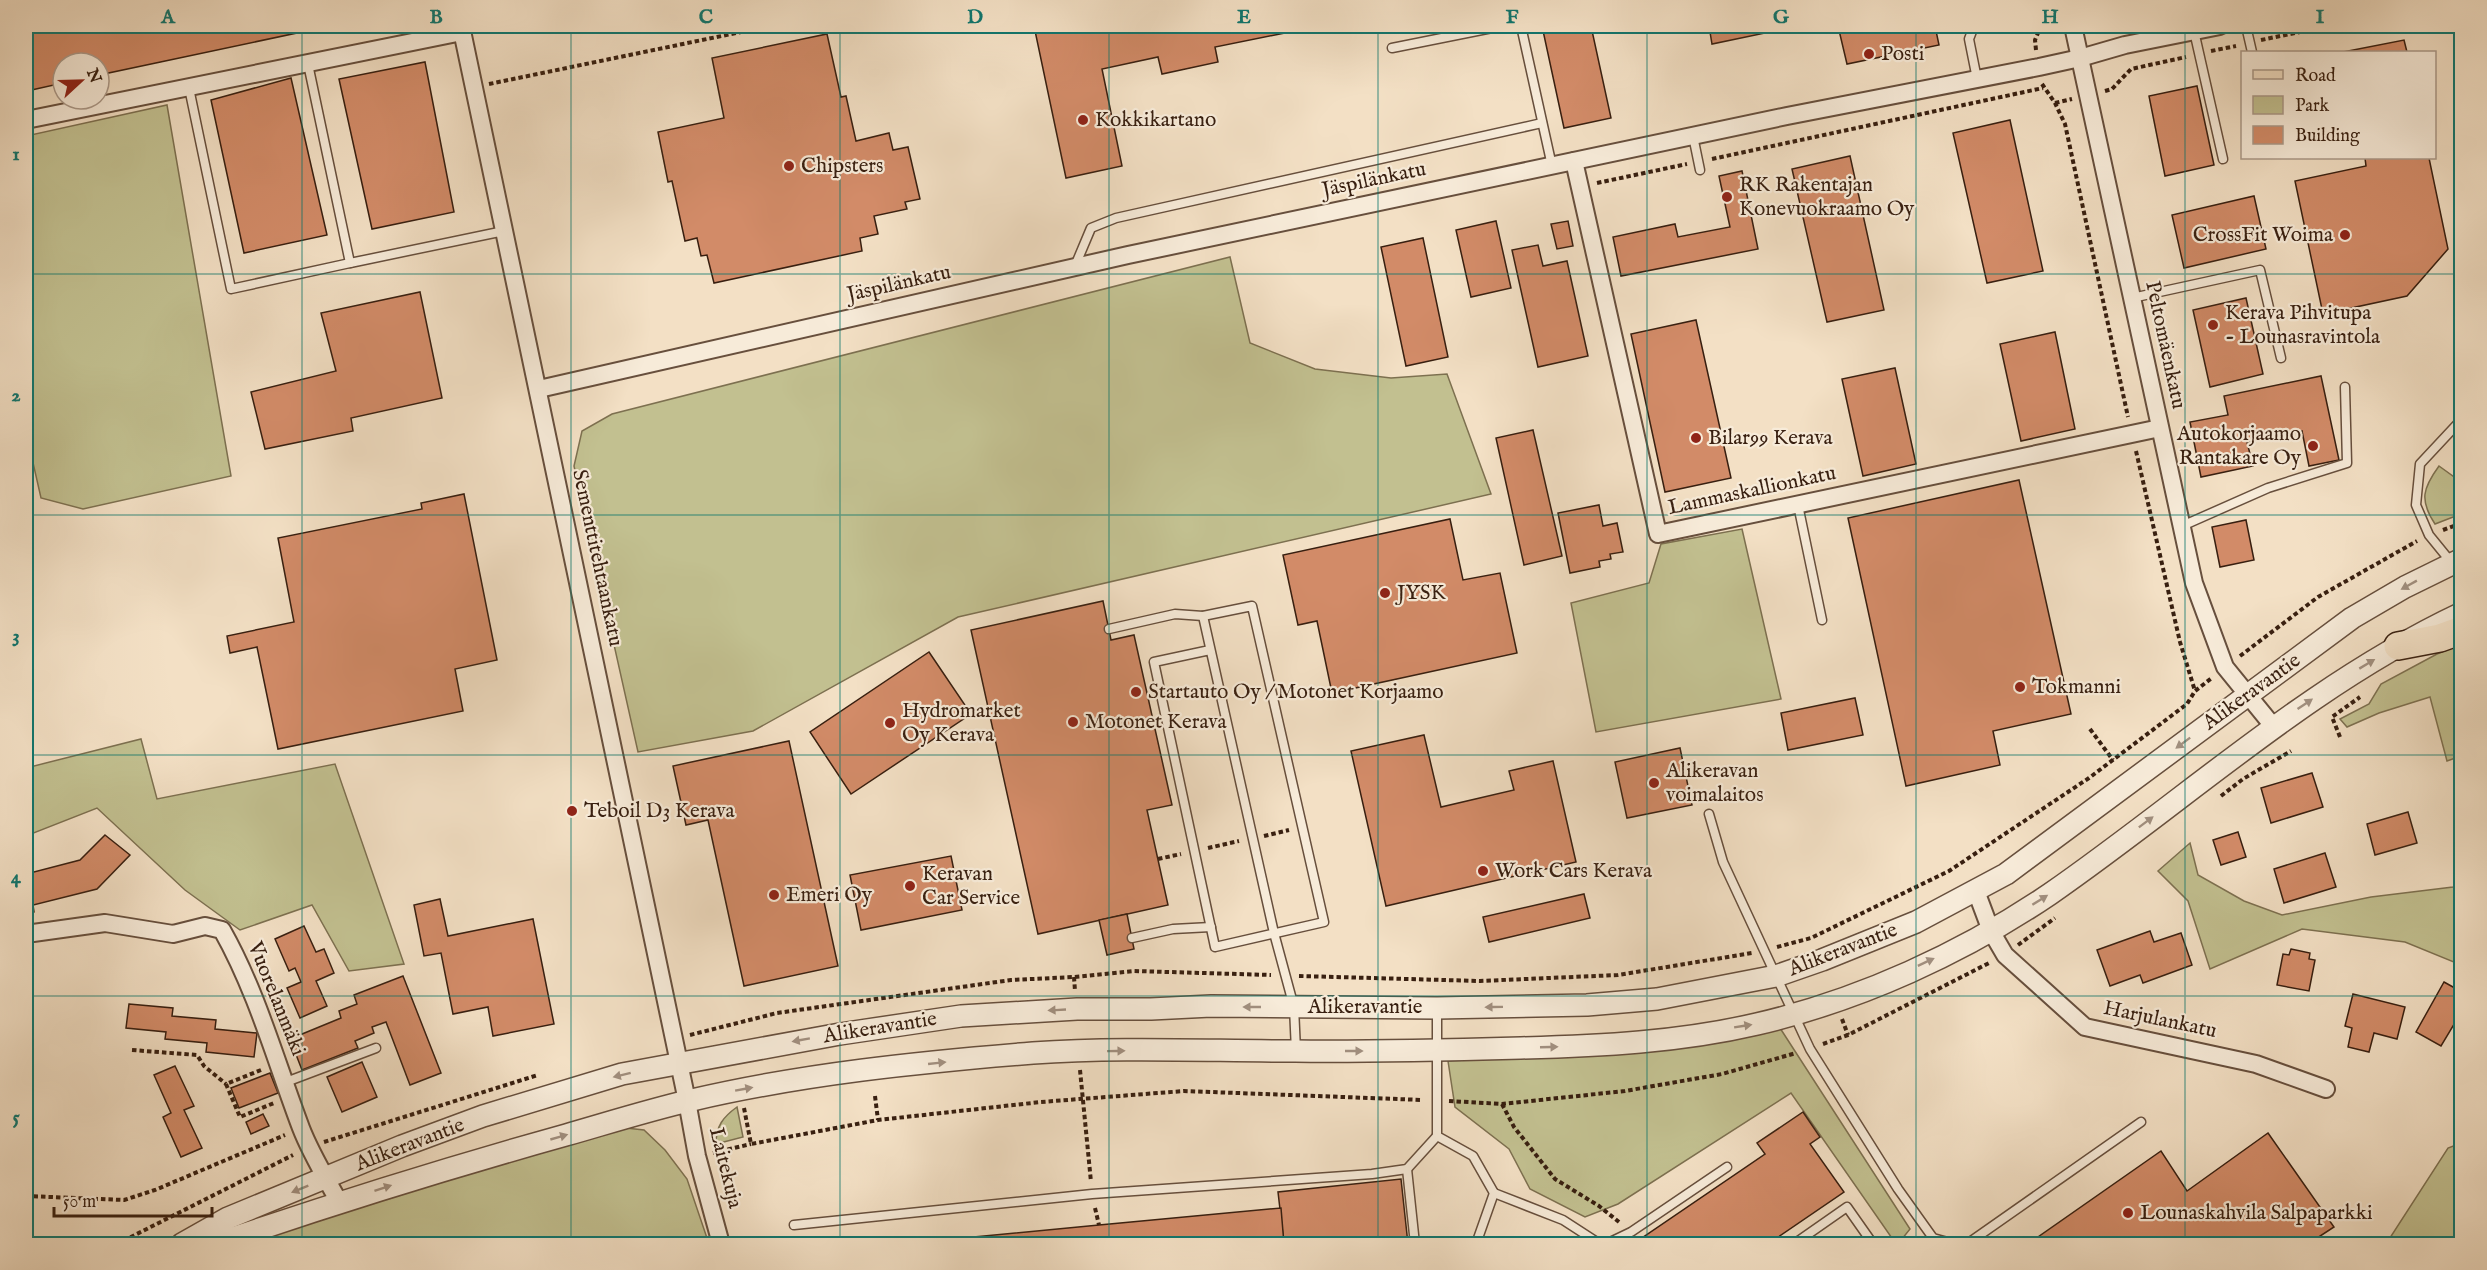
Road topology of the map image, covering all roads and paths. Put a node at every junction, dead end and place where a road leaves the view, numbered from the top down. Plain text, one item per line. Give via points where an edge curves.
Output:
1 (770, 26) edge
2 (1502, 26) edge
3 (1521, 26) edge
4 (1974, 26) edge
5 (2041, 26) edge
6 (2073, 26) edge
7 (2220, 26) edge
8 (2246, 26) edge
9 (462, 29) edge
10 (2194, 31) junction
11 (1392, 48) dead end
12 (2252, 51) edge
13 (2080, 58) junction
14 (308, 64) junction
15 (2039, 67) junction
16 (1977, 79) junction
17 (189, 88) junction
18 (474, 88) junction
19 (2043, 88) junction
20 (26, 120) edge
21 (1542, 123) junction
22 (1693, 136) junction
23 (2223, 159) dead end
24 (1574, 161) junction
25 (1551, 166) junction
26 (1700, 166) junction
27 (1580, 187) junction
28 (504, 231) junction
29 (350, 263) junction
30 (1075, 267) junction
31 (2132, 298) junction
32 (2281, 358) dead end
33 (2345, 387) dead end
34 (539, 389) junction
35 (2462, 419) edge
36 (2160, 428) junction
37 (2131, 434) junction
38 (1798, 505) junction
39 (2462, 524) edge
40 (2182, 526) junction
41 (2429, 535) junction
42 (2456, 561) edge
43 (2462, 613) edge
44 (1203, 616) junction
45 (1822, 620) dead end
46 (1109, 629) dead end
47 (2462, 630) edge
48 (2398, 646) junction
49 (1210, 650) junction
50 (2225, 667) junction
51 (2195, 692) junction
52 (2247, 696) junction
53 (2360, 697) dead end
54 (2273, 726) junction
55 (2090, 729) dead end
56 (2340, 737) dead end
57 (2113, 760) junction
58 (1709, 814) dead end
59 (1302, 827) junction
60 (1252, 838) junction
61 (1195, 851) junction
62 (1158, 860) dead end
63 (1976, 891) junction
64 (1211, 927) junction
65 (1990, 931) junction
66 (1274, 933) junction
67 (26, 934) edge
68 (1132, 938) dead end
69 (1764, 951) junction
70 (2005, 955) junction
71 (1286, 975) junction
72 (1776, 976) junction
73 (1074, 977) junction
74 (1294, 1007) junction
75 (1437, 1008) junction
76 (1077, 1009) junction
77 (1793, 1014) junction
78 (729, 1025) junction
79 (674, 1039) junction
80 (376, 1048) dead end
81 (1810, 1049) junction
82 (132, 1050) dead end
83 (1438, 1050) junction
84 (735, 1052) junction
85 (1078, 1052) junction
86 (1296, 1052) junction
87 (679, 1063) junction
88 (279, 1064) junction
89 (226, 1084) junction
90 (288, 1089) junction
91 (2326, 1089) dead end
92 (741, 1090) junction
93 (875, 1096) dead end
94 (1083, 1099) junction
95 (1436, 1100) junction
96 (687, 1101) junction
97 (1502, 1104) junction
98 (878, 1120) junction
99 (2141, 1122) dead end
100 (301, 1127) junction
101 (1437, 1136) junction
102 (1727, 1167) dead end
103 (1407, 1169) junction
104 (326, 1178) junction
105 (1494, 1193) junction
106 (1092, 1194) junction
107 (26, 1196) edge
108 (339, 1202) junction
109 (794, 1225) dead end
110 (1630, 1232) junction
111 (1933, 1238) junction
112 (182, 1245) edge
113 (207, 1245) edge
114 (722, 1245) edge
115 (1415, 1245) edge
116 (1476, 1245) edge
117 (1600, 1245) edge
118 (1606, 1245) edge
119 (1794, 1245) edge
120 (1873, 1245) edge
121 (1923, 1245) edge
122 (1955, 1245) edge
123 (1967, 1245) edge

1 - 18 path
2 - 11 lane
3 - 21 lane
4 - 16 lane via 1969,39
5 - 15 path via 2035,40
6 - 13 street, Peltomäenkatu
7 - 10 street, Jäspilänkatu
8 - 12 lane
9 - 14 street
9 - 18 street, Sementtitehtaankatu
10 - 13 street, Jäspilänkatu
10 - 23 lane
13 - 15 street, Jäspilänkatu
13 - 31 street, Peltomäenkatu
14 - 17 street
14 - 29 lane
15 - 16 street, Jäspilänkatu
15 - 19 path
16 - 22 street, Jäspilänkatu
17 - 20 street
17 - 29 lane via 231,289
18 - 28 street, Sementtitehtaankatu
19 - 26 path
19 - 37 path via 2065,124
21 - 25 lane
21 - 30 lane via 1116,218 1091,228
22 - 24 street, Jäspilänkatu
22 - 26 lane
24 - 25 street, Jäspilänkatu
24 - 27 street, Lammaskallionkatu
25 - 30 street, Jäspilänkatu
26 - 27 path
27 - 38 street, Lammaskallionkatu via 1658,534
28 - 29 lane
28 - 34 street, Sementtitehtaankatu
30 - 34 street, Jäspilänkatu
31 - 32 lane via 2260,270
31 - 36 street, Peltomäenkatu
33 - 40 lane via 2347,463 2268,488
34 - 79 street, Sementtitehtaankatu
35 - 41 lane via 2420,464 2416,505
36 - 37 street, Lammaskallionkatu
36 - 40 street, Peltomäenkatu
37 - 38 street, Lammaskallionkatu
37 - 51 path
38 - 45 lane
39 - 41 path
40 - 50 street, Peltomäenkatu via 2194,583
41 - 42 lane
41 - 50 path via 2318,597
42 -> 52 street, Alikeravantie via 2352,618
43 - 48 street, Alikeravantie
44 - 46 lane via 1175,614
44 - 49 lane
44 - 59 lane via 1252,606
47 - 48 main road
54 -> 48 street, Alikeravantie
49 - 60 lane
49 - 61 lane via 1154,662
50 - 51 path
50 - 52 street, Peltomäenkatu
51 - 57 path via 2187,704
52 - 54 street, Peltomäenkatu
52 -> 63 street, Alikeravantie via 2006,874
53 - 56 path via 2332,717
65 -> 54 street, Alikeravantie via 2056,889
55 - 57 path
57 - 69 path via 1949,871 1811,938
58 - 69 lane via 1724,862
59 - 60 path
59 - 66 lane via 1324,922
60 - 61 path
60 - 66 lane
61 - 62 path
61 - 64 lane
63 - 65 street, Harjulankatu
63 - 72 street, Alikeravantie via 1916,922
64 - 66 lane via 1215,947
64 - 68 lane via 1173,929
65 - 70 street, Harjulankatu
77 -> 65 street, Alikeravantie via 1893,978
66 - 71 lane
67 - 88 street, Vuorelanmäki via 105,923 173,934 204,926 222,930
69 - 71 path via 1618,975 1479,981
69 - 72 lane
70 - 81 path via 1848,1035
70 - 91 street, Harjulankatu via 2085,1027 2256,1064
71 - 73 path via 1134,971
71 - 74 lane
72 -> 75 street, Alikeravantie via 1657,999 1587,1005
72 - 77 lane
73 - 76 path
73 - 78 path via 1011,980 777,1013
74 - 75 street, Alikeravantie
74 -> 76 street, Alikeravantie
74 - 86 lane
75 - 83 lane
76 -> 84 street, Alikeravantie via 961,1016
77 - 81 lane
83 -> 77 street, Alikeravantie via 1620,1045 1755,1024
78 - 79 path
78 - 84 path
79 - 87 street, Sementtitehtaankatu
80 - 90 lane
81 - 97 path via 1711,1076 1625,1091
81 - 111 lane
82 - 89 path via 197,1055
86 -> 83 street, Alikeravantie
83 - 95 lane
84 - 87 street, Alikeravantie
85 -> 86 street, Alikeravantie
92 -> 85 street, Alikeravantie via 879,1069
85 - 94 path
87 - 96 street, Sementtitehtaankatu
87 -> 104 street, Alikeravantie via 622,1074 483,1116
88 - 89 path
88 - 90 street, Vuorelanmäki
89 - 90 path via 240,1117
90 - 100 street, Vuorelanmäki
92 - 96 street, Alikeravantie
92 - 98 path via 751,1144
93 - 98 path
94 - 95 path via 1184,1091
94 - 98 path
94 - 106 path
95 - 97 path
95 - 101 lane
108 -> 96 street, Alikeravantie
96 - 114 street, Laitekuja via 697,1156
97 - 110 path via 1514,1127 1555,1179 1599,1206
99 - 123 lane
100 - 104 street, Vuorelanmäki
100 - 107 path via 124,1200
101 - 103 lane
101 - 105 lane via 1473,1156
102 - 110 lane
103 - 106 lane
103 - 115 lane
104 - 108 street, Vuorelanmäki
104 -> 112 street, Alikeravantie via 228,1218
105 - 116 lane
105 - 117 lane via 1563,1220
106 - 109 lane
108 - 113 street, Alikeravantie
110 - 118 lane
111 - 121 lane
111 - 122 lane
119 - 120 lane via 1847,1207

